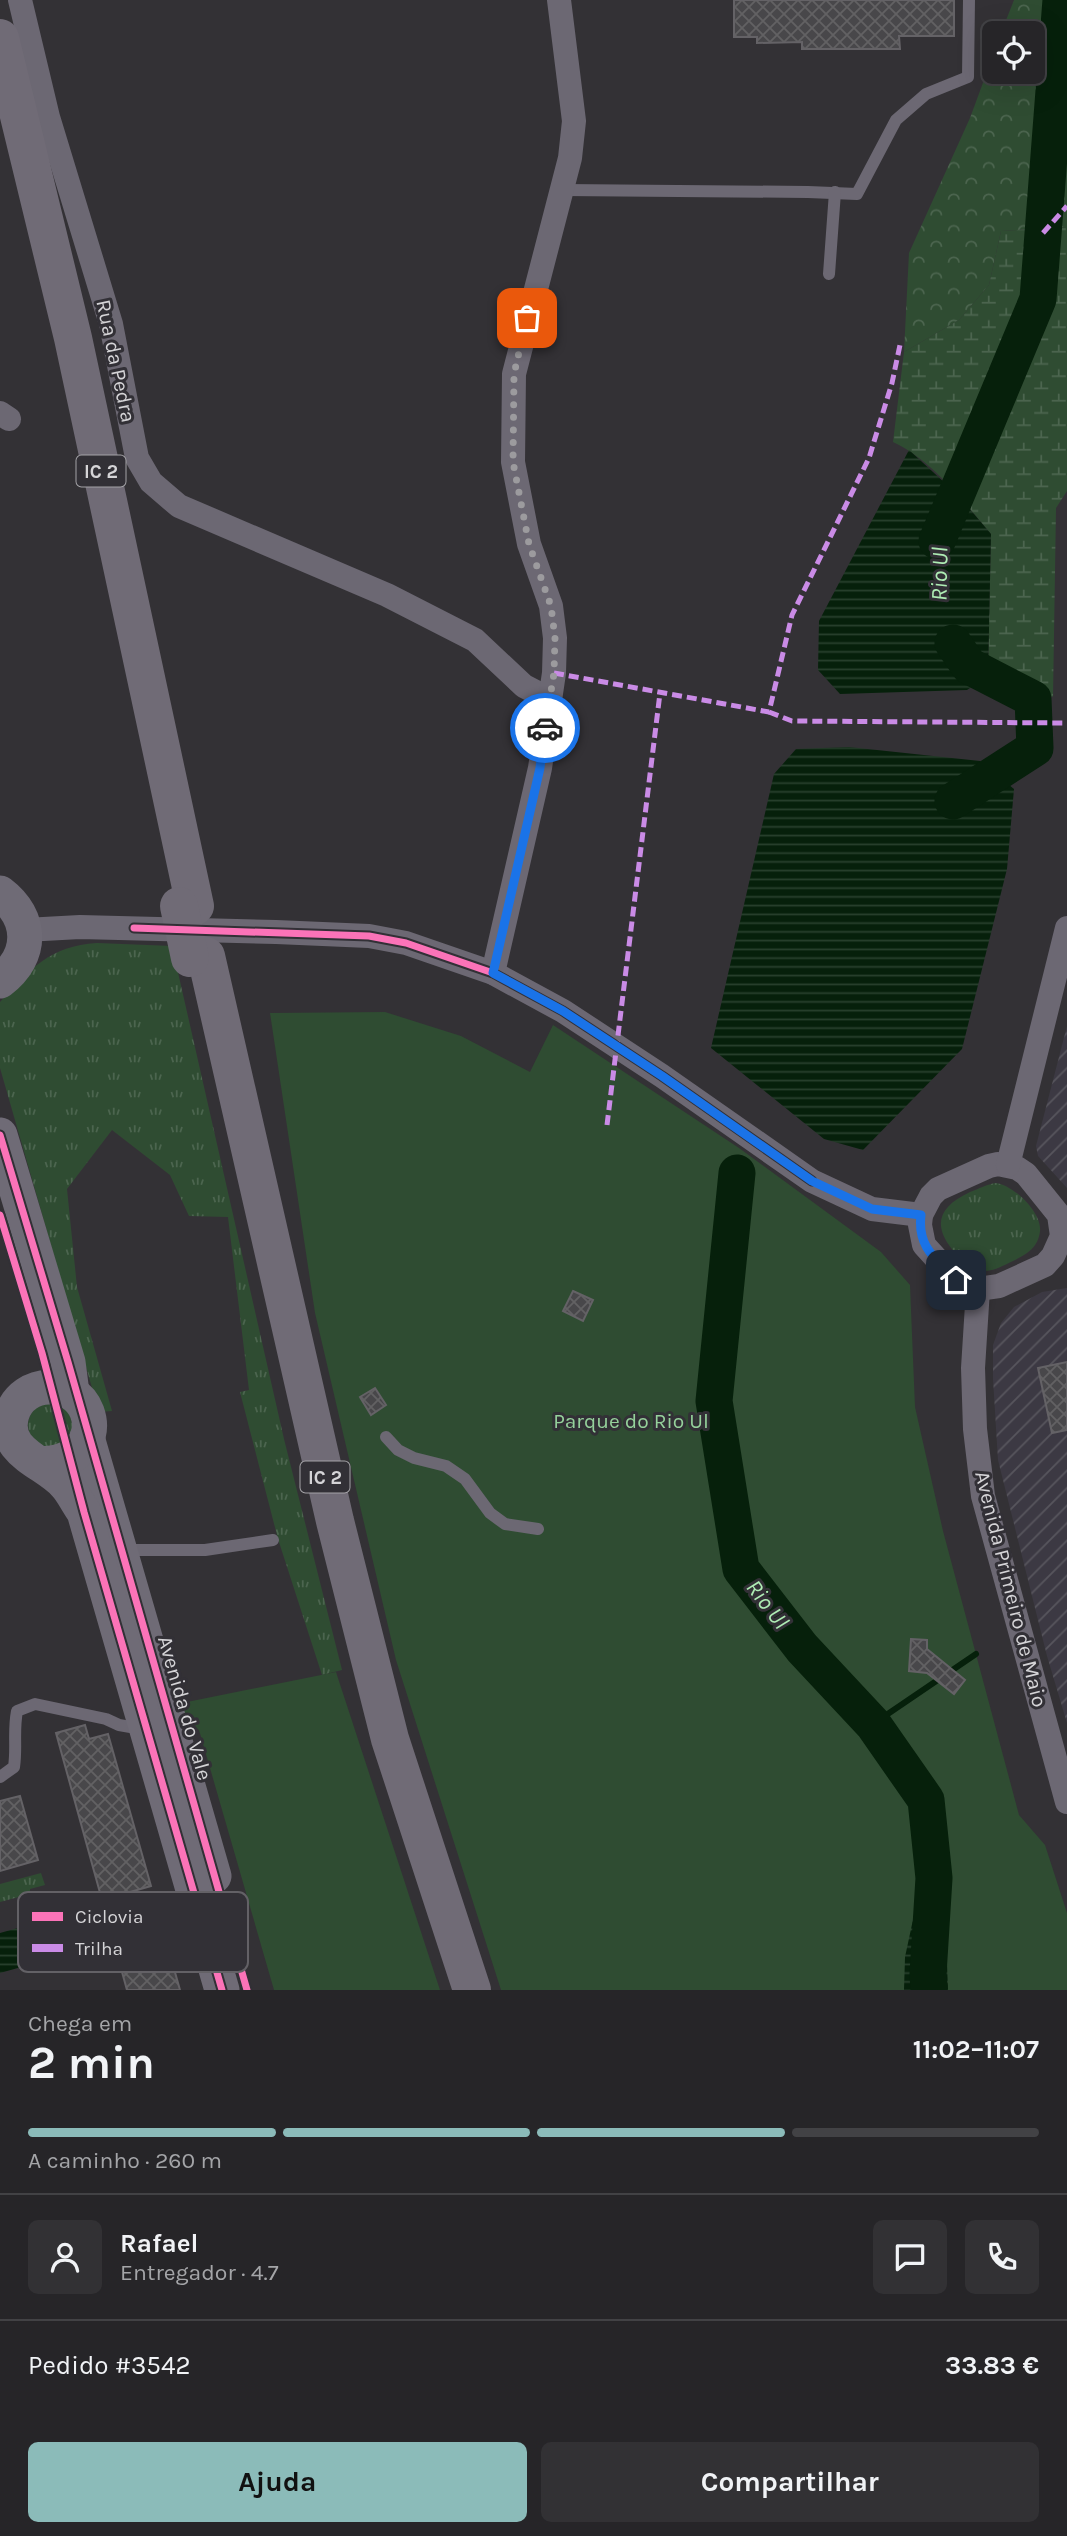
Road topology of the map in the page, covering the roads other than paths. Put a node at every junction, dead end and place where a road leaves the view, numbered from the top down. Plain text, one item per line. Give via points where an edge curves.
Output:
1 (20, 0) edge
2 (559, 0) edge
3 (969, 0) edge
4 (0, 38) edge
5 (0, 118) edge
6 (562, 190) junction
7 (835, 192) junction
8 (828, 274) dead end
9 (549, 699) junction
10 (0, 893) edge
11 (187, 906) junction
12 (1067, 928) edge
13 (25, 930) junction
14 (198, 957) junction
15 (493, 973) junction
16 (0, 981) edge
17 (0, 1135) edge
18 (1008, 1165) junction
19 (0, 1215) edge
20 (921, 1215) junction
21 (1063, 1247) edge
22 (978, 1289) junction
23 (37, 1388) junction
24 (72, 1394) junction
25 (87, 1437) junction
26 (386, 1437) dead end
27 (38, 1463) junction
28 (538, 1530) dead end
29 (273, 1540) dead end
30 (122, 1552) junction
31 (146, 1729) junction
32 (0, 1777) edge
33 (1067, 1801) edge
34 (193, 1892) edge
35 (219, 1892) edge
36 (217, 1972) edge
37 (242, 1972) edge
38 (222, 1990) edge
39 (247, 1990) edge
40 (457, 1990) edge
41 (471, 1990) edge

1 - 9 street, Rua da Pedra via 59,153 111,324 137,458 151,482 179,506 387,595 475,640 524,686
2 - 6 street via 574,121
3 - 7 lane via 968,77 926,94 896,120 856,194
4 - 11 highway, IC 2 via 73,338
5 - 11 highway, IC 2
6 - 7 lane
6 - 9 street via 514,374 513,462 529,544 551,606 554,673
7 - 8 lane
9 - 15 street via 540,768
10 - 13 main road via 11,901
11 - 14 highway, IC 2, bridge
12 - 18 street
13 - 15 street via 80,927 369,936 406,943
13 - 16 main road via 20,960
14 - 40 highway, IC 2 via 319,1524 379,1756
14 - 41 highway, IC 2 via 390,1739
15 - 20 street via 563,1011 812,1181 872,1209
17 - 24 main road, Avenida do Vale via 68,1362
18 - 20 street via 989,1166 938,1189
18 - 21 street via 1026,1174 1059,1215
19 - 23 main road via 42,1353
20 - 22 street via 923,1245 956,1280
21 - 22 street via 1045,1265 999,1286
22 - 33 street, Avenida Primeiro de Maio via 973,1368 983,1496
23 - 24 main road via 50,1386
23 - 27 main road, Avenida do Vale via 18,1403 10,1426 18,1449
24 - 25 main road, Avenida do Vale via 87,1413
25 - 27 main road via 73,1457
25 - 30 main road, Avenida do Vale
26 - 28 lane via 398,1450 446,1466 465,1479 490,1514 505,1524
27 - 31 main road, Avenida do Vale via 66,1484 84,1513
29 - 30 lane via 205,1550
30 - 35 main road, Avenida do Vale
31 - 32 lane via 35,1704 17,1711 14,1768
31 - 34 main road, Avenida do Vale
36 - 38 main road, Avenida do Vale
37 - 39 main road, Avenida do Vale

